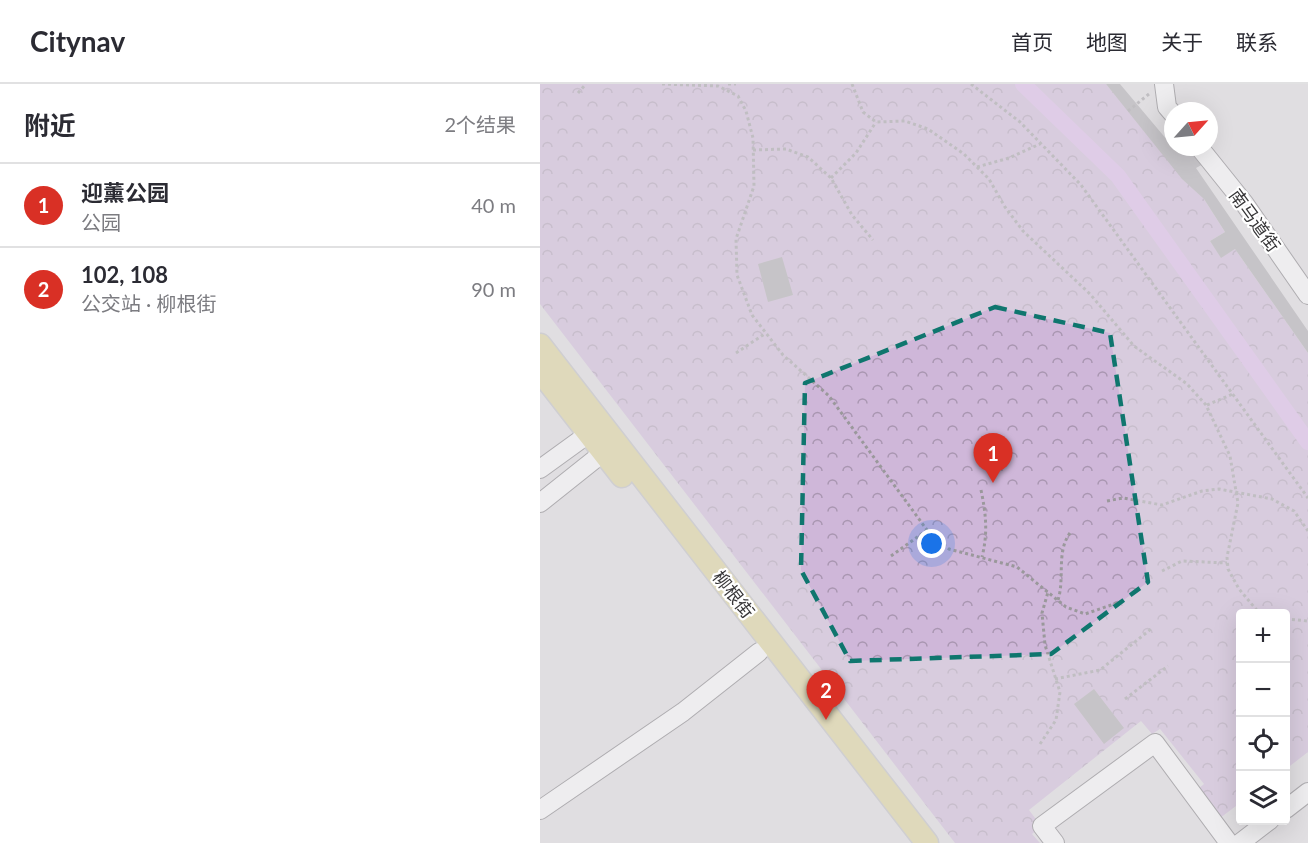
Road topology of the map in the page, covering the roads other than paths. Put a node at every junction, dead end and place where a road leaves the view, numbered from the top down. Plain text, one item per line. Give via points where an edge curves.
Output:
1 (1159, 87) edge
2 (1165, 102) edge
3 (1206, 156) edge
4 (1308, 295) edge
5 (540, 337) edge
6 (540, 345) edge
7 (540, 371) edge
8 (572, 386) junction
9 (596, 430) junction
10 (610, 448) junction
11 (540, 469) edge
12 (540, 503) edge
13 (759, 652) junction
14 (1308, 792) edge
15 (1290, 806) edge
16 (540, 810) edge
17 (1263, 825) edge
18 (907, 843) edge
19 (927, 843) edge
20 (1055, 843) edge
21 (1228, 843) edge
22 (1240, 843) edge

1 - 2 street
3 - 4 street, 南马道街
5 - 8 street via 570,375
6 - 8 main road, 柳根街
7 - 9 main road, 柳根街
8 - 9 main road, 柳根街
9 - 10 main road, 柳根街
9 - 11 street
10 - 12 street
10 - 13 main road, 柳根街
10 - 19 main road, 柳根街
13 - 16 street via 683,712
13 - 18 main road, 柳根街
14 - 15 street
17 - 22 street
20 - 21 street via 1042,826 1155,743

